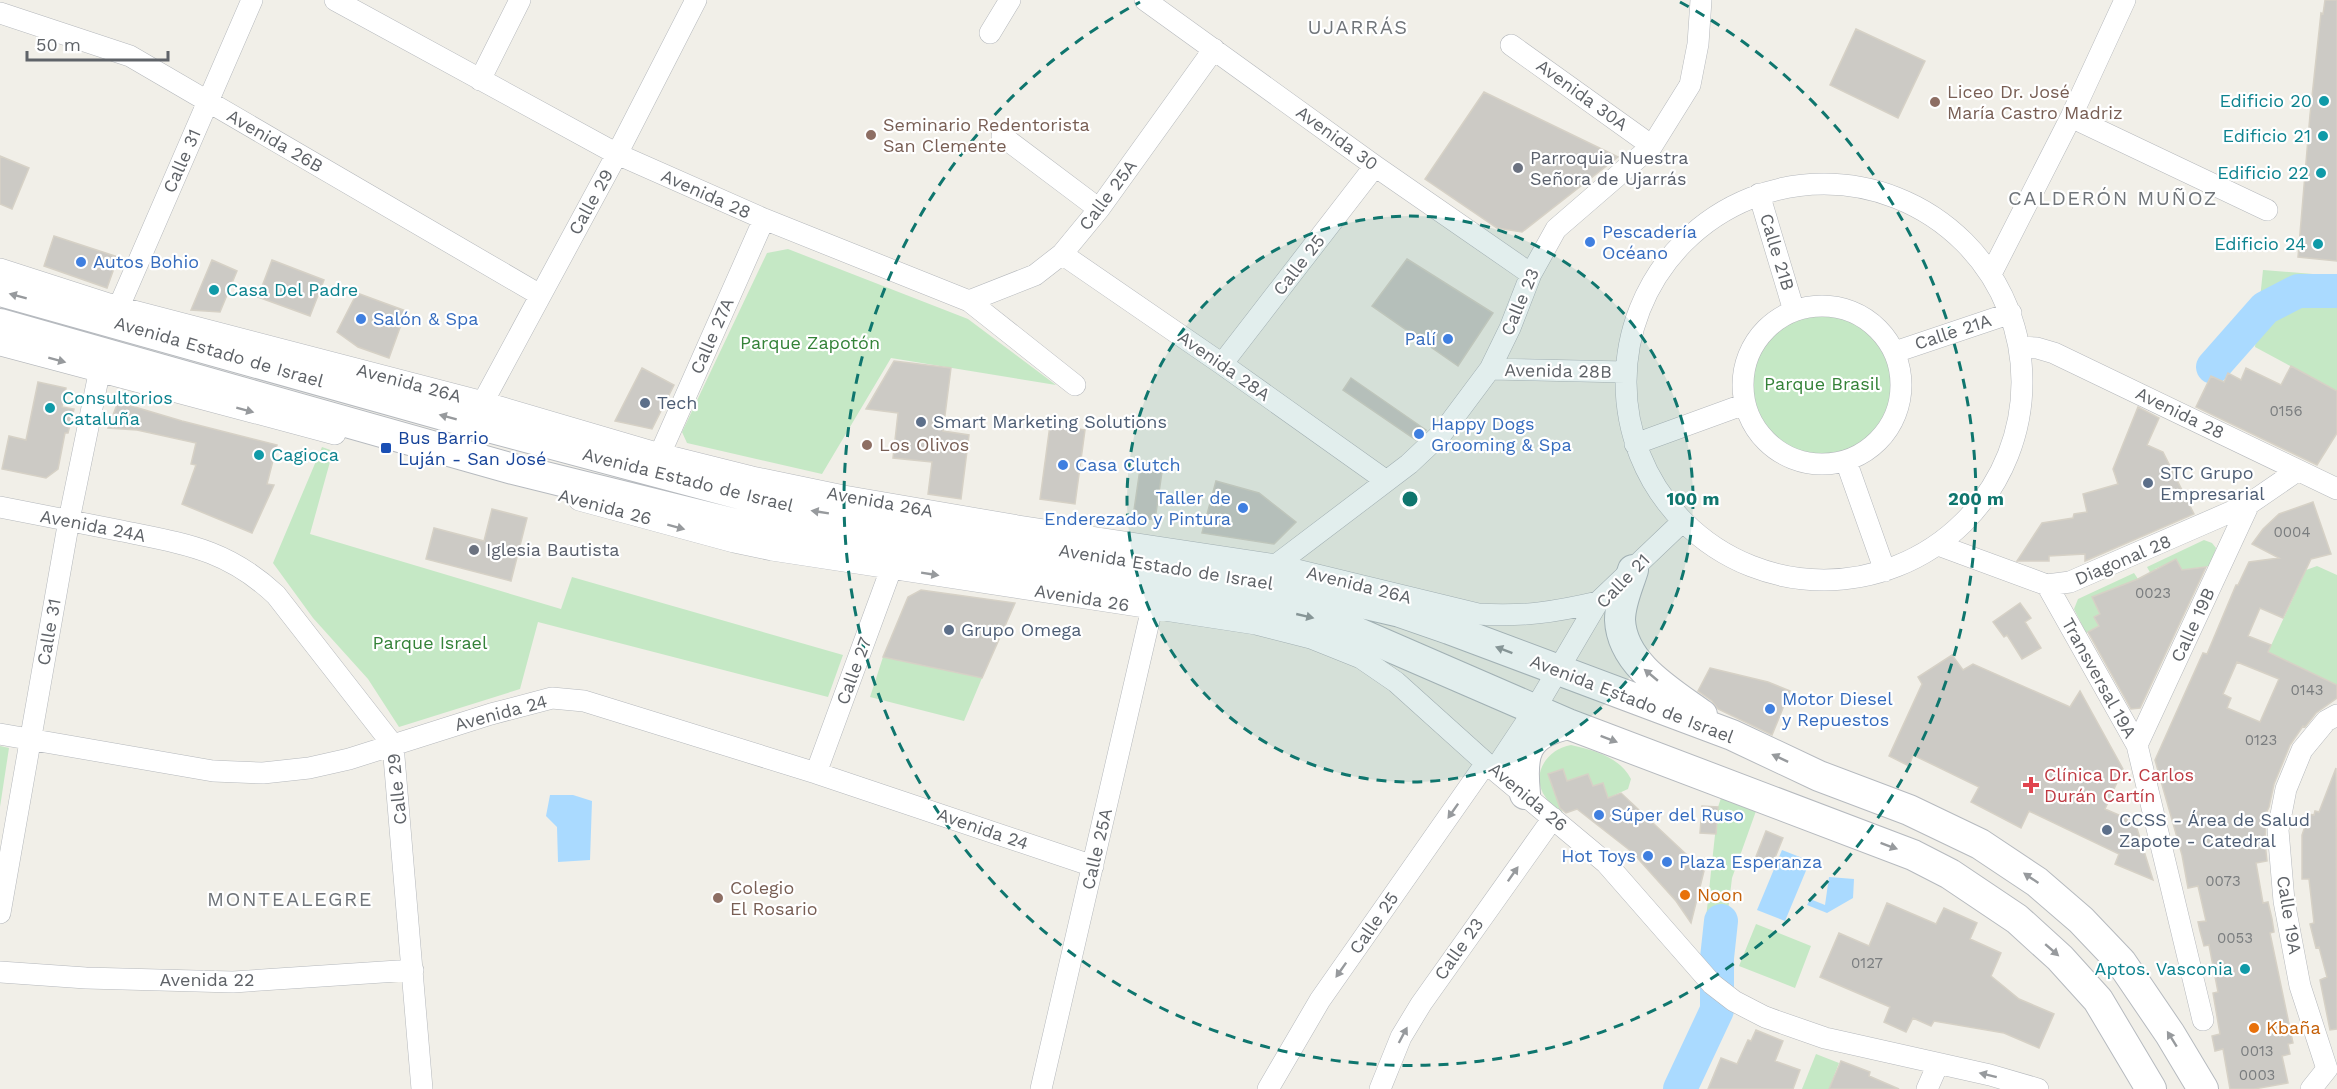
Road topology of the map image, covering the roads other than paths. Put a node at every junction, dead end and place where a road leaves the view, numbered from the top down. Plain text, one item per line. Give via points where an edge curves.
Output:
1 (252, 0) edge
2 (335, 0) edge
3 (520, 0) edge
4 (696, 0) edge
5 (1010, 0) edge
6 (1145, 0) edge
7 (1701, 0) edge
8 (2125, 0) edge
9 (0, 13) edge
10 (990, 33) dead end
11 (1511, 45) dead end
12 (1214, 49) junction
13 (480, 80) junction
14 (207, 102) junction
15 (2071, 117) junction
16 (1002, 136) dead end
17 (1652, 146) junction
18 (617, 154) junction
19 (1375, 166) junction
20 (1759, 194) junction
21 (1099, 208) junction
22 (2267, 210) dead end
23 (764, 219) junction
24 (1062, 254) junction
25 (0, 269) edge
26 (1991, 273) junction
27 (1531, 274) junction
28 (0, 291) edge
29 (540, 294) junction
30 (969, 301) junction
31 (1794, 311) junction
32 (2011, 313) junction
33 (115, 314) junction
34 (0, 324) edge
35 (0, 345) edge
36 (2020, 347) junction
37 (1895, 352) junction
38 (101, 362) junction
39 (1222, 364) junction
40 (1490, 369) junction
41 (1625, 372) junction
42 (1075, 385) dead end
43 (483, 402) junction
44 (1745, 404) junction
45 (391, 435) junction
46 (1635, 444) junction
47 (660, 454) junction
48 (430, 459) junction
49 (1846, 461) junction
50 (2297, 471) junction
51 (1385, 480) junction
52 (2337, 489) edge
53 (562, 495) junction
54 (616, 496) junction
55 (2249, 504) junction
56 (0, 507) edge
57 (69, 520) junction
58 (1683, 521) junction
59 (187, 545) joint
60 (1938, 545) junction
61 (1276, 565) junction
62 (891, 568) junction
63 (1633, 570) junction
64 (1885, 571) junction
65 (2047, 585) junction
66 (1598, 602) junction
67 (1152, 608) junction
68 (1558, 671) junction
69 (1535, 709) junction
70 (2337, 715) edge
71 (1568, 724) junction
72 (0, 734) edge
73 (1732, 735) junction
74 (30, 740) junction
75 (393, 745) junction
76 (2137, 745) junction
77 (1491, 766) junction
78 (816, 773) junction
79 (1820, 776) junction
80 (1525, 794) junction
81 (1874, 797) junction
82 (1797, 810) junction
83 (1552, 818) junction
84 (1860, 834) junction
85 (1094, 866) junction
86 (0, 913) edge
87 (413, 970) junction
88 (0, 972) edge
89 (2203, 1020) dead end
90 (1938, 1064) junction
91 (2332, 1070) edge
92 (423, 1089) edge
93 (1041, 1089) edge
94 (1268, 1089) edge
95 (1380, 1089) edge
96 (1927, 1089) edge
97 (2038, 1089) edge
98 (2151, 1089) edge
99 (2203, 1089) edge
100 (2312, 1089) edge

1 - 14 street, Calle 31
2 - 13 street, Avenida 28
3 - 13 street
4 - 18 street, Calle 29
5 - 10 street
6 - 12 street, Avenida 30
7 - 17 street, Calle 23 via 1690,86
8 - 15 street
9 - 14 street, Avenida 26B via 130,56
11 - 17 street, Avenida 30A
12 - 19 street, Avenida 30
12 - 21 street, Calle 25A
13 - 18 street, Avenida 28
14 - 29 street, Avenida 26B
14 - 33 street, Calle 31
15 - 22 street
15 - 26 street
16 - 21 street
17 - 27 street, Calle 23 via 1556,229
18 - 23 street, Avenida 28
18 - 29 street, Calle 29
19 - 27 street, Avenida 30
19 - 39 street, Calle 25
20 - 26 street via 1823,183 1889,194 1947,225
20 - 31 street, Calle 21B
20 - 41 street via 1706,221 1664,262 1636,314
21 - 24 street, Calle 25A
23 - 30 street, Avenida 28
23 - 47 street, Calle 27A
24 - 30 street, Calle 25A via 1035,275
24 - 39 street, Avenida 28A
25 - 33 street, Avenida 26A
26 - 32 street
27 - 40 street, Calle 23
33 -> 28 main road, Avenida Estado de Israel
29 - 43 street, Calle 29
30 - 42 street, Avenida 28
31 - 37 street via 1817,306 1841,308 1863,317 1881,332
31 - 44 street via 1774,322 1758,338 1747,358
32 - 36 street
32 - 37 street, Calle 21A
33 - 43 street, Avenida 26A
68 -> 33 main road, Avenida Estado de Israel via 1400,612 1300,589 777,504 458,420
34 - 38 main road, Avenida Estado de Israel
35 -> 38 street, Avenida 26
36 - 50 street, Avenida 28 via 2054,352
36 - 60 street via 2023,392 2016,437 1999,478 1972,515
37 - 49 street via 1902,378 1900,405 1889,429 1870,449
38 - 45 main road, Avenida Estado de Israel
38 -> 48 street, Avenida 26
38 - 57 street, Calle 31
39 - 51 street, Avenida 28A
40 - 41 street, Avenida 28B
40 - 51 street, Calle 23 via 1443,432
41 - 46 street via 1627,409
43 - 47 street, Avenida 26A
44 - 46 street
44 - 49 street via 1755,428 1773,447 1795,460 1821,465
45 - 48 main road
45 - 54 main road, Avenida Estado de Israel
46 - 58 street via 1655,486
47 - 61 street, Avenida 26A via 844,496
48 - 53 street, Avenida 26
49 - 64 street
50 - 52 street, Avenida 28
50 - 55 street, Diagonal 28
51 - 61 street, Calle 23
53 - 54 main road
53 -> 62 street, Avenida 26 via 743,544
54 -> 69 main road, Avenida Estado de Israel via 768,532 1281,610 1334,622
55 - 65 street, Diagonal 28 via 2088,576
55 - 76 street, Calle 19B
56 - 57 street, Avenida 24A
57 - 59 street, Avenida 24A
57 - 74 street, Calle 31
58 - 63 street, Calle 21
58 - 64 street via 1727,554 1777,574 1832,580
59 - 75 street, Calle 29 via 237,565 276,595
60 - 64 street
60 - 65 street
61 - 66 street, Avenida 26A via 1478,614 1553,613
62 -> 67 street, Avenida 26
62 - 78 street, Calle 27
63 - 66 street, Calle 21
73 -> 63 main road via 1636,662 1623,639 1620,618
65 - 76 street, Transversal 19A
66 - 68 street, Calle 21
67 - 77 street, Avenida 26 via 1256,624 1311,638 1360,658 1396,682
67 - 85 street, Calle 25A
68 - 69 street, Calle 21
68 - 73 main road, Avenida Estado de Israel
69 - 71 main road, Avenida Estado de Israel
69 - 77 street, Calle 21
70 - 91 street, Calle 19A via 2326,721 2302,750 2286,789 2278,830 2284,901 2300,986
71 - 80 main road via 1545,730 1529,745 1523,764
71 -> 82 main road, Avenida Estado de Israel
72 - 74 street, Avenida 24
79 -> 73 main road, Avenida Estado de Israel
74 - 75 street, Avenida 24 via 213,771 263,773 309,768
74 - 86 street, Calle 31
75 - 78 street, Avenida 24 via 552,698 584,701
75 - 87 street, Calle 29
76 - 89 street, Transversal 19A
77 - 80 street, Avenida 26
77 -> 94 street, Calle 25 via 1320,1000
78 - 85 street, Avenida 24
79 - 81 main road, Avenida Estado de Israel
79 - 82 main road via 1827,794 1823,803 1816,810
80 - 83 street, Avenida 26
81 - 84 main road via 1863,798 1854,806 1853,826
99 -> 81 main road, Avenida Estado de Israel via 2121,962 2081,920 2037,882 1980,844
82 - 84 main road, Avenida Estado de Israel
83 - 90 street, Avenida 26 via 1606,863 1712,984 1734,1001 1765,1017 1825,1038
95 -> 83 street, Calle 23 via 1401,1037 1421,1004
84 -> 98 main road, Avenida Estado de Israel via 1950,874 2017,919 2060,957 2098,1000
85 - 93 street, Calle 25A
87 - 88 street, Avenida 22 via 233,982
87 - 92 street, Calle 29
90 - 96 street
97 -> 90 street, Avenida 26
91 - 100 street, Calle 19A

